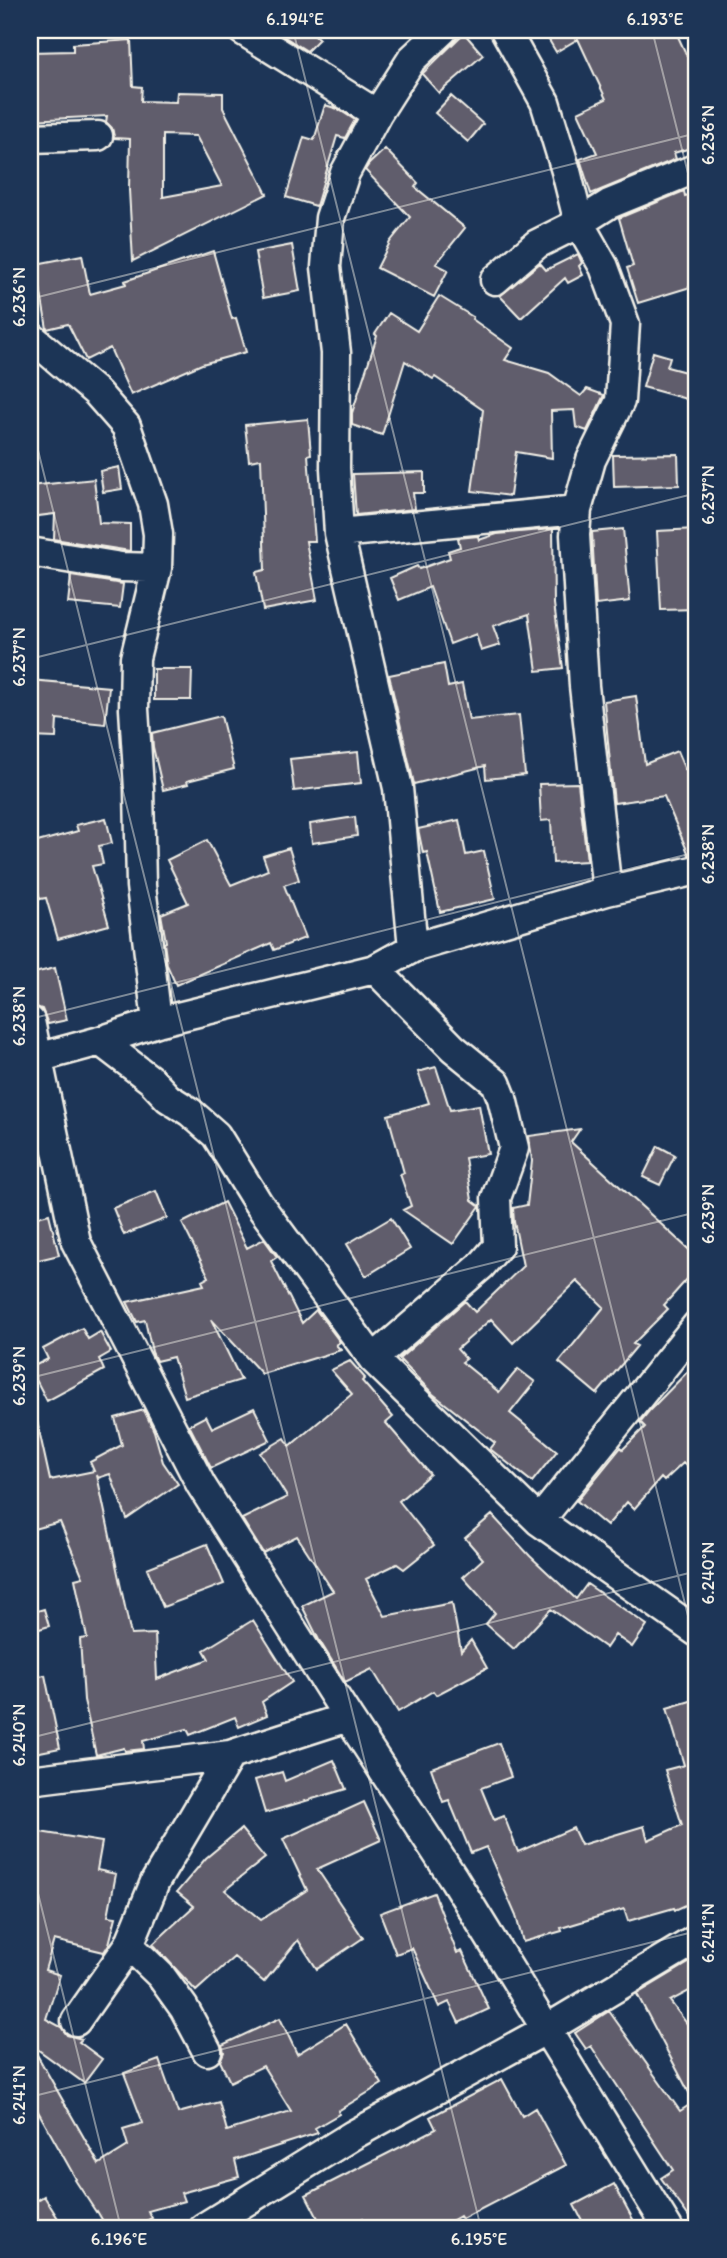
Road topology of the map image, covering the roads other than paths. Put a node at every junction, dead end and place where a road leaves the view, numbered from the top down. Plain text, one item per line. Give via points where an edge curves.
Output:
1 (242, 30) edge
2 (443, 30) edge
3 (505, 30) edge
4 (377, 114) junction
5 (98, 136) dead end
6 (30, 138) edge
7 (697, 168) edge
8 (579, 223) junction
9 (495, 280) dead end
10 (30, 336) edge
11 (577, 510) junction
12 (339, 533) junction
13 (30, 552) edge
14 (157, 568) junction
15 (697, 870) edge
16 (607, 891) junction
17 (413, 948) junction
18 (375, 969) junction
19 (30, 1021) edge
20 (157, 1022) junction
21 (100, 1041) junction
22 (34, 1059) edge
23 (697, 1325) edge
24 (373, 1359) junction
25 (539, 1521) junction
26 (697, 1632) edge
27 (348, 1717) junction
28 (230, 1755) junction
29 (30, 1780) edge
30 (697, 1939) edge
31 (129, 1945) junction
32 (76, 2021) dead end
33 (545, 2030) junction
34 (207, 2051) dead end
35 (203, 2228) edge
36 (668, 2228) edge

1 - 4 street
2 - 4 street via 412,60
3 - 8 street via 545,102
4 - 12 street via 345,173 330,218 326,267 336,353
5 - 6 street
7 - 8 street via 608,204
8 - 9 street via 537,244
8 - 11 street via 604,267 625,324 620,401 591,460
10 - 14 street via 97,393 126,426 153,504
11 - 12 street
11 - 16 street via 584,685
12 - 17 street via 398,788
13 - 14 street via 121,567
14 - 20 street via 135,658 134,709 141,886
15 - 16 street
16 - 17 street
17 - 18 street
18 - 20 street
18 - 24 street via 453,1048 496,1083 514,1148 496,1198 498,1246
19 - 22 street
20 - 21 street
21 - 22 street
21 - 24 street via 216,1135 258,1203
22 - 27 street via 76,1241 201,1485
23 - 25 street
24 - 25 street
25 - 26 street
27 - 28 street
27 - 33 street
28 - 29 street
28 - 31 street via 155,1882
30 - 33 street
31 - 32 street
31 - 34 street via 161,1976
33 - 35 street via 353,2134
33 - 36 street

